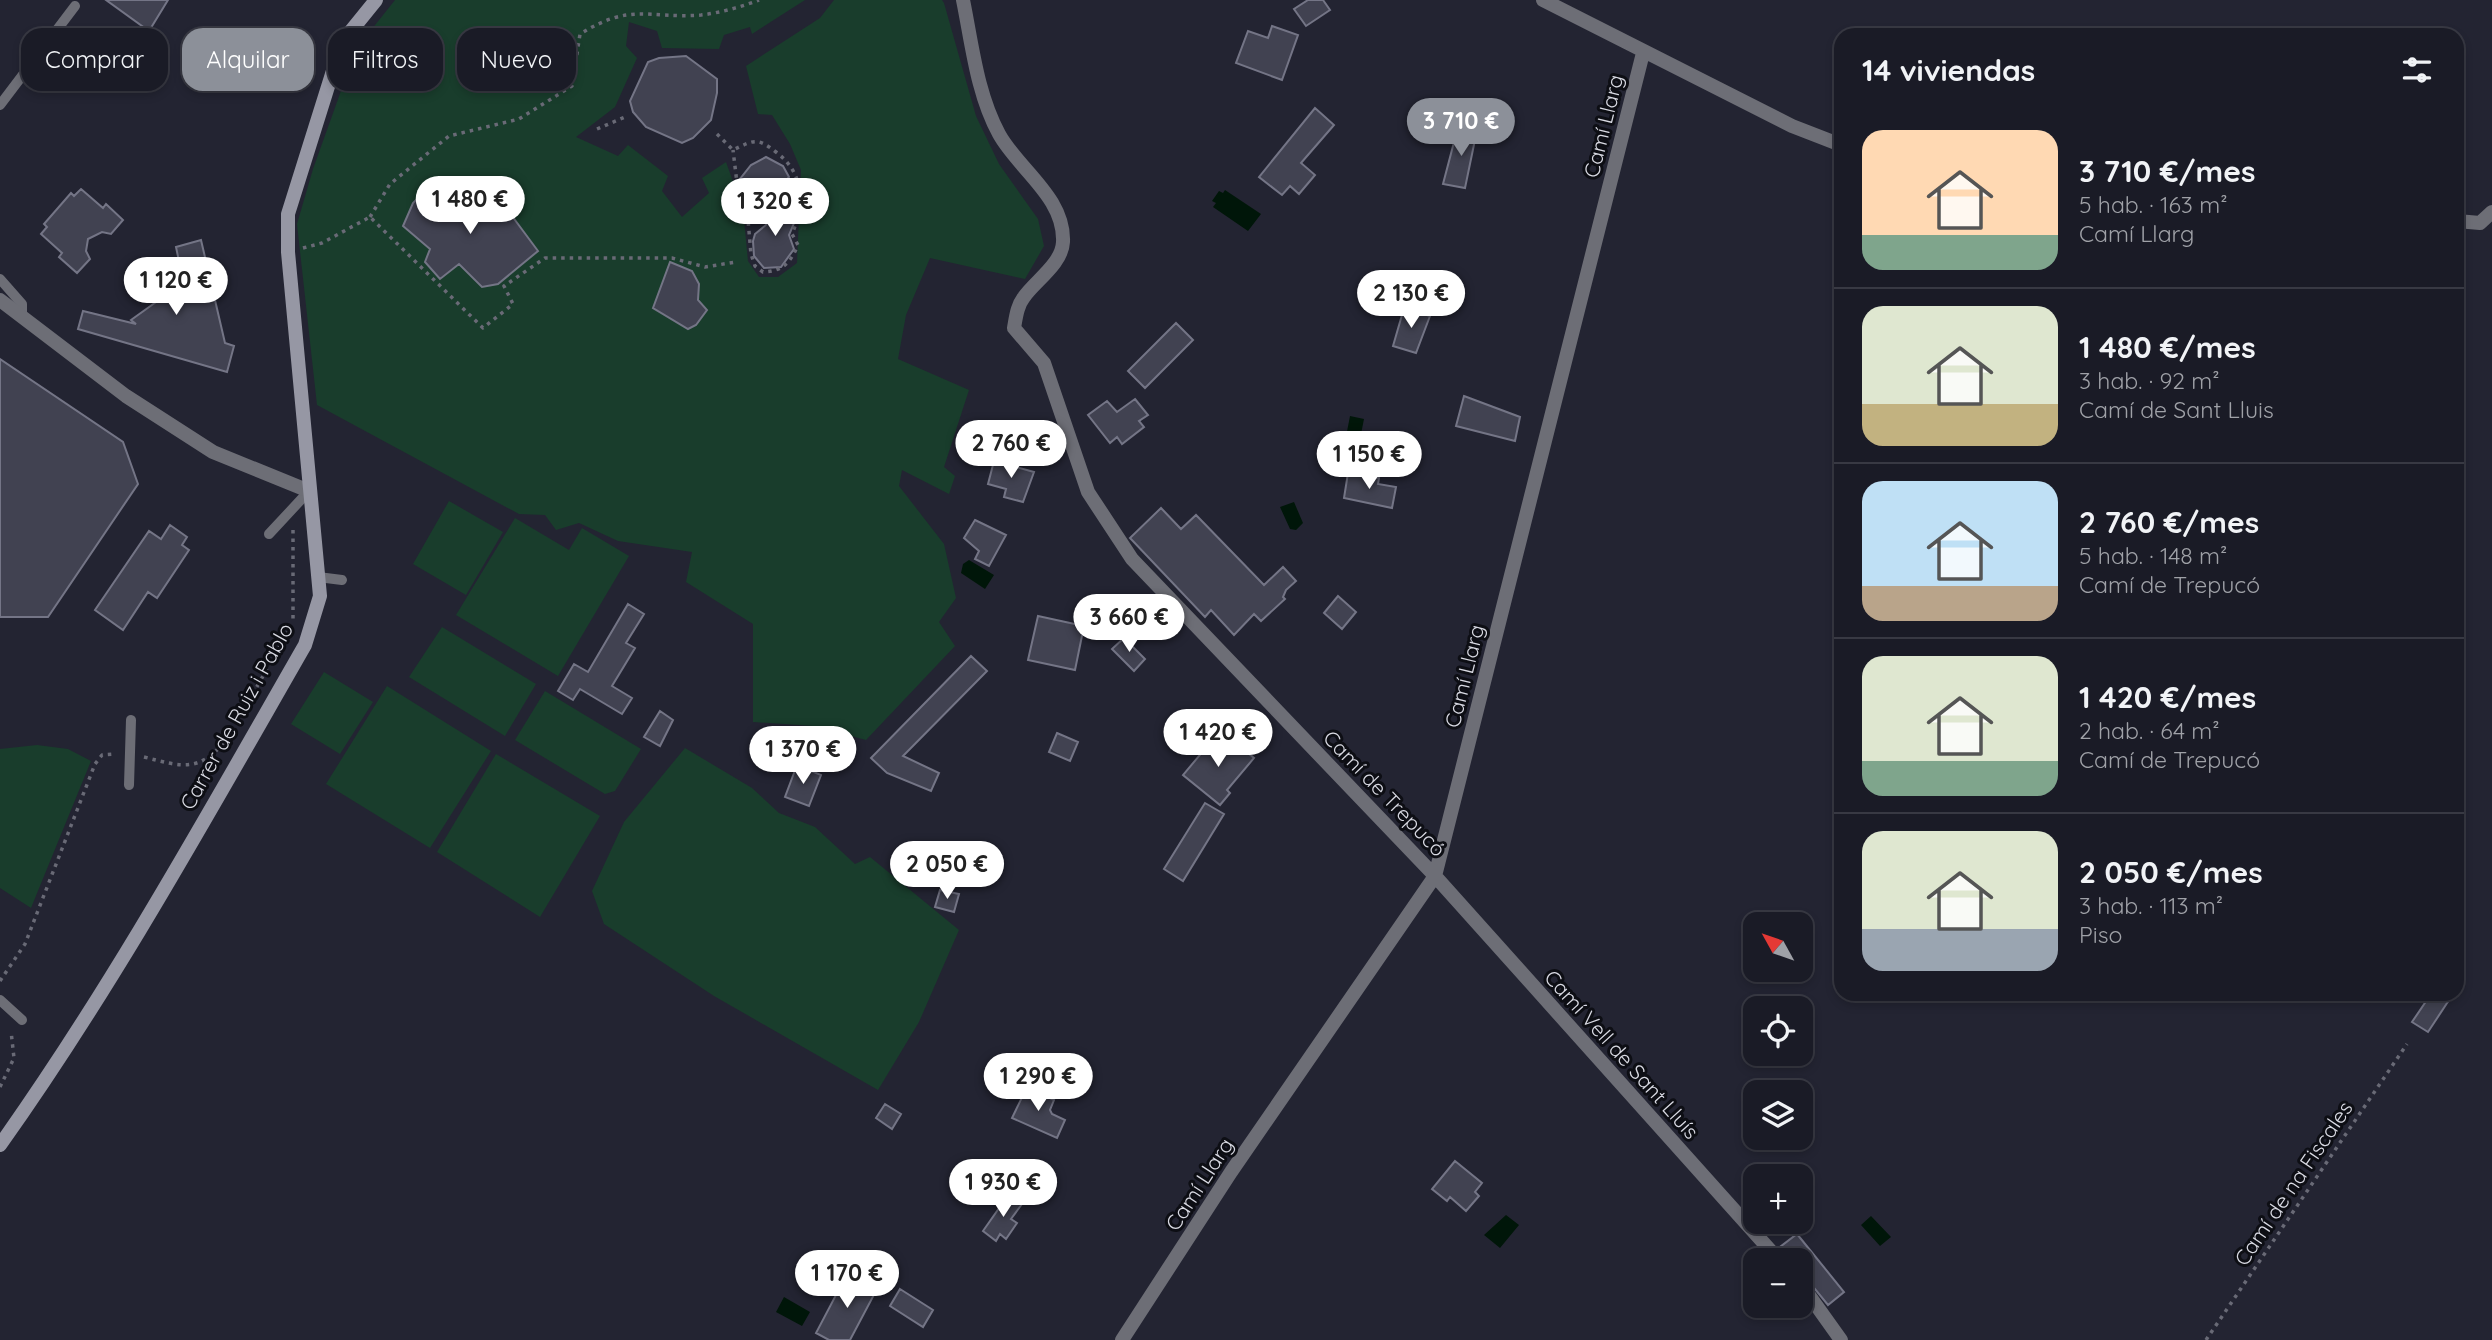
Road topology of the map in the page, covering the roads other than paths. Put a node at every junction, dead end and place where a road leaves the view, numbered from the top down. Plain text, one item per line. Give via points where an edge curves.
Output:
1 (376, 0) edge
2 (963, 0) edge
3 (1543, 0) edge
4 (75, 6) dead end
5 (1643, 53) junction
6 (0, 105) edge
7 (1834, 142) edge
8 (2492, 212) edge
9 (2464, 222) edge
10 (0, 279) edge
11 (0, 300) edge
12 (22, 318) junction
13 (310, 496) junction
14 (269, 534) dead end
15 (318, 577) junction
16 (342, 580) dead end
17 (131, 720) dead end
18 (129, 785) dead end
19 (1434, 876) junction
20 (0, 1000) edge
21 (22, 1020) dead end
22 (0, 1145) edge
23 (1768, 1248) edge
24 (1813, 1301) edge
25 (1122, 1340) edge
26 (1841, 1340) edge

1 - 13 street, Carrer de Ruiz i Pablo via 342,43 288,214
2 - 19 street, Camí de Trepucó via 981,88 999,134 1054,204 1061,224 1063,244 1044,277 1024,297 1014,327 1044,363 1088,492 1132,559
3 - 5 street, Camí Llarg
4 - 6 lane
5 - 7 street
5 - 19 street, Camí Llarg
8 - 9 street via 2480,223
10 - 12 lane via 22,304
11 - 12 street
12 - 13 street via 126,396 213,452
13 - 14 lane
13 - 15 street, Carrer de Ruiz i Pablo
15 - 16 lane
15 - 22 street, Carrer de Ruiz i Pablo via 320,596 305,645 104,987
17 - 18 lane
19 - 23 street, Camí Vell de Sant Lluís
19 - 25 street, Camí Llarg
20 - 21 lane
24 - 26 street

